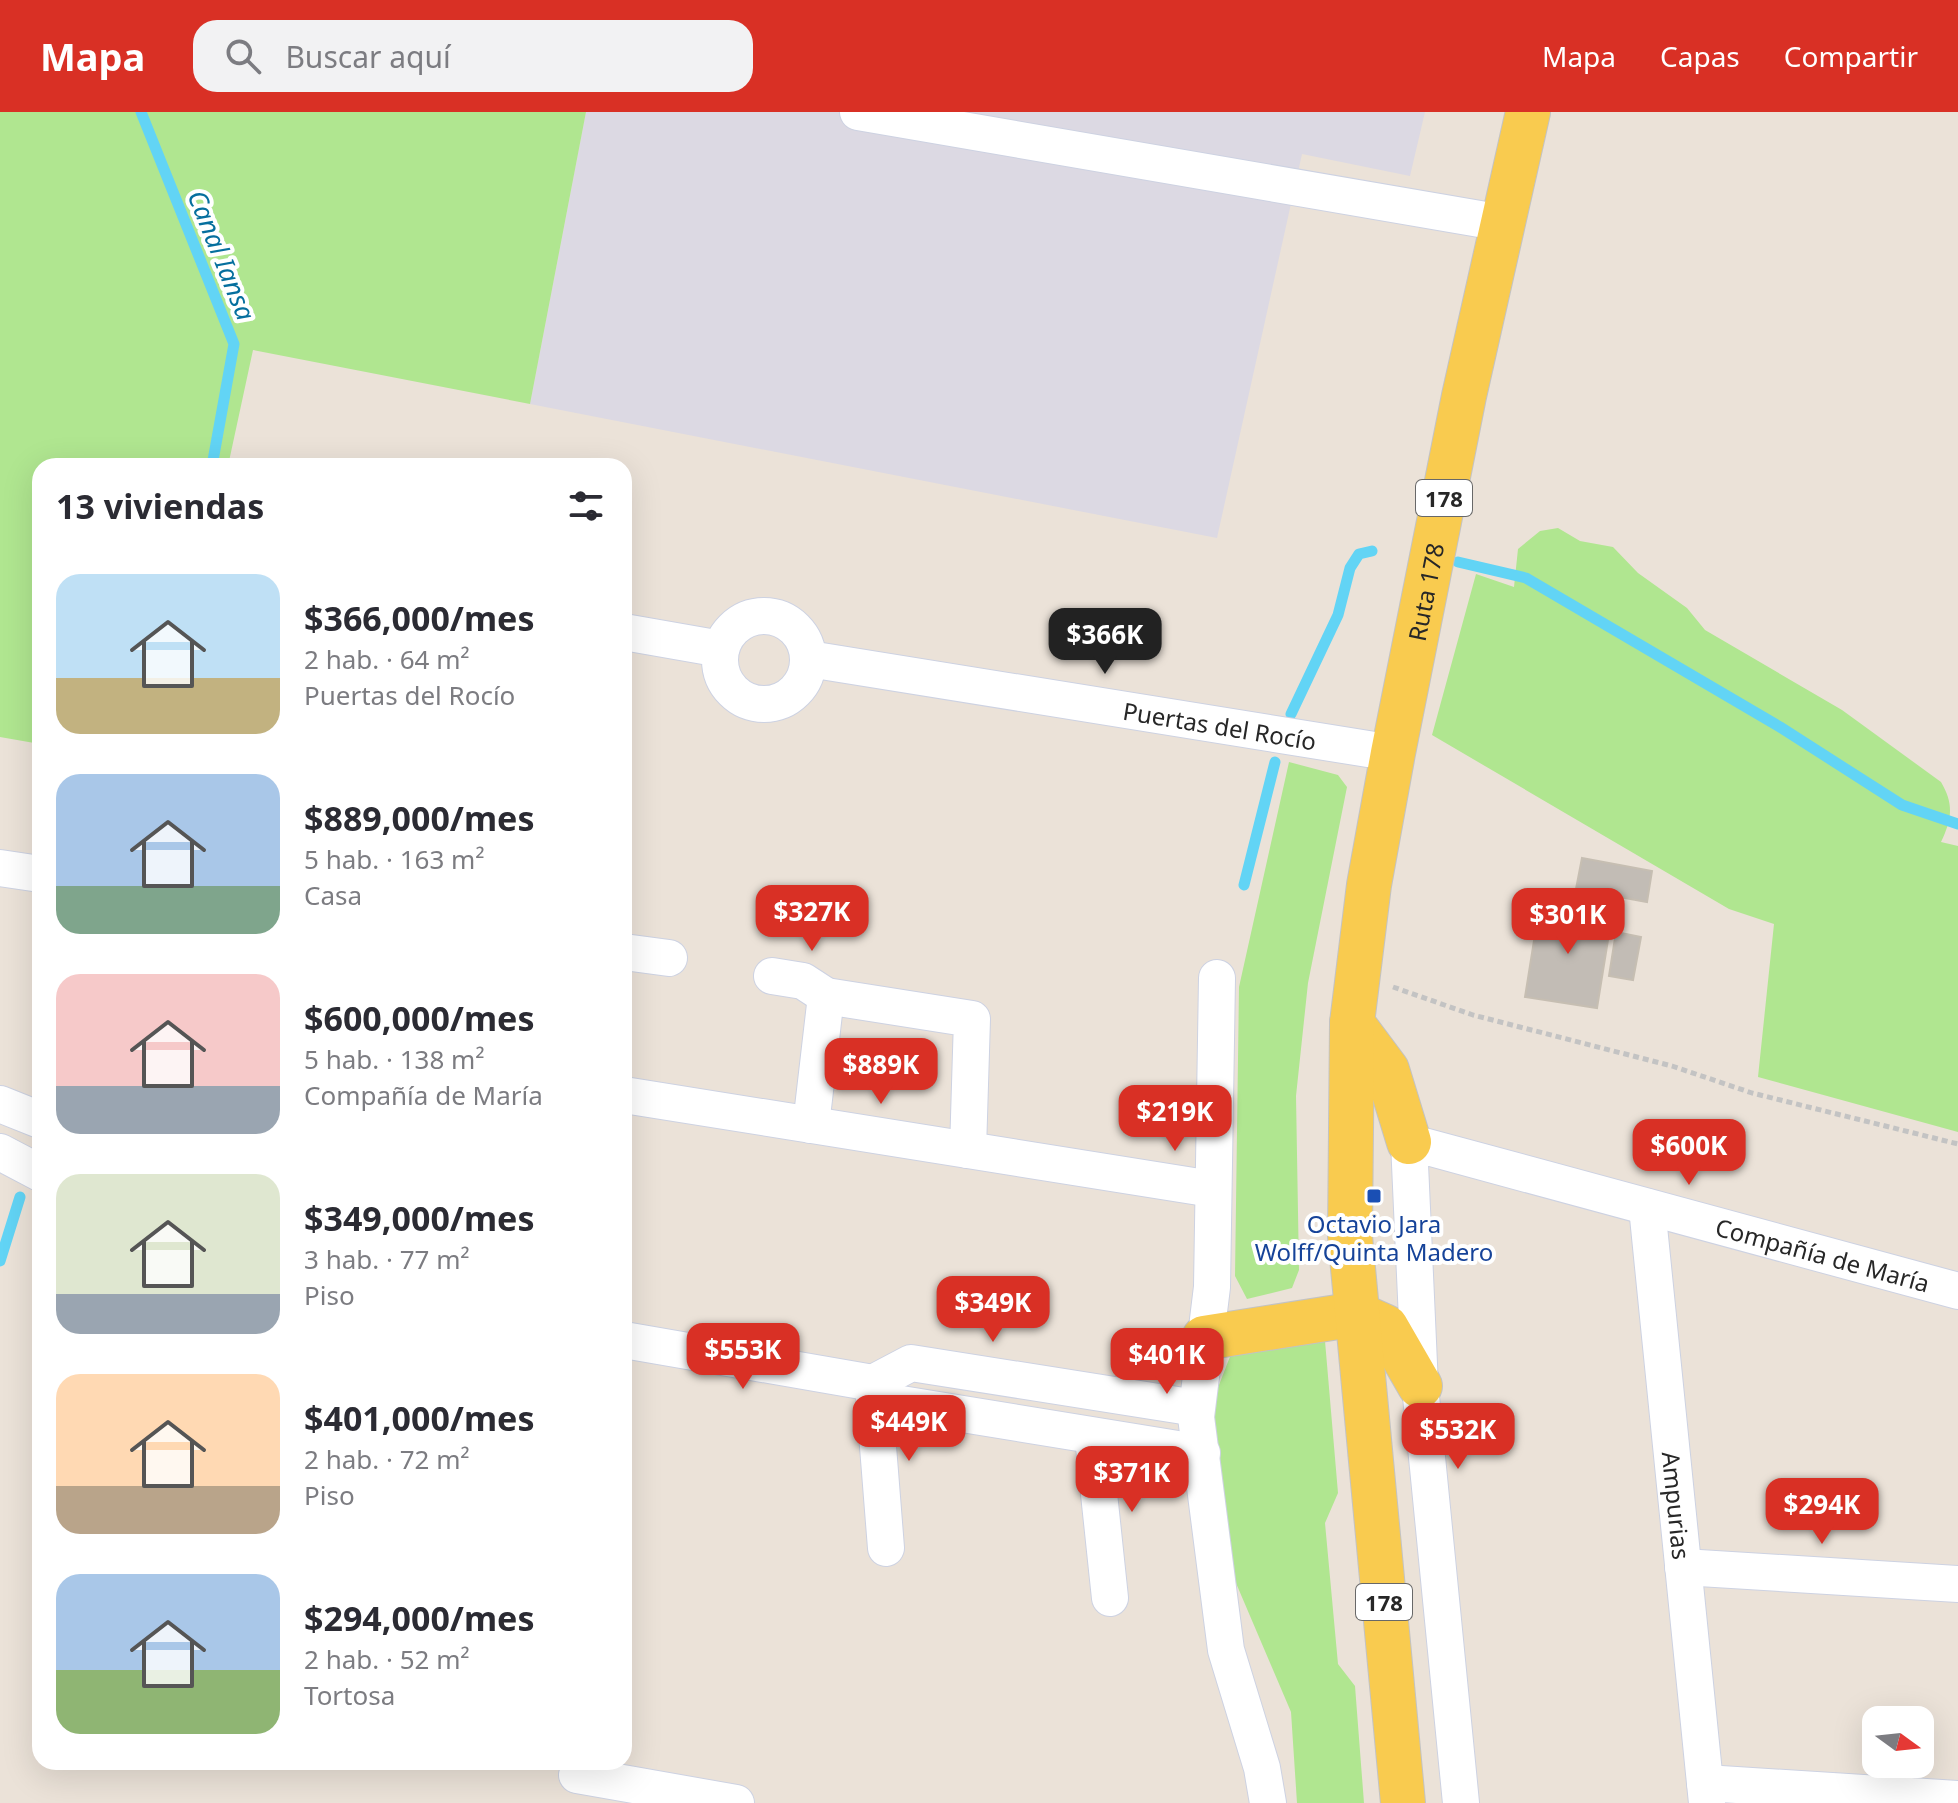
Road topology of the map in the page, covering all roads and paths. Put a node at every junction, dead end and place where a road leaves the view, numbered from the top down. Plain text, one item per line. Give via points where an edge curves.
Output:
1 (858, 112) edge
2 (1528, 112) edge
3 (1503, 223) junction
4 (632, 633) edge
5 (721, 649) junction
6 (809, 659) junction
7 (1393, 753) junction
8 (0, 868) edge
9 (32, 873) edge
10 (632, 953) edge
11 (669, 958) dead end
12 (1357, 974) junction
13 (772, 976) dead end
14 (1217, 978) dead end
15 (826, 996) junction
16 (1352, 1023) junction
17 (632, 1096) edge
18 (0, 1104) edge
19 (32, 1114) edge
20 (811, 1125) junction
21 (1409, 1142) junction
22 (1958, 1144) edge
23 (968, 1150) junction
24 (0, 1152) edge
25 (32, 1169) edge
26 (1212, 1189) junction
27 (1647, 1207) junction
28 (1958, 1291) edge
29 (1357, 1314) junction
30 (1204, 1338) junction
31 (632, 1341) edge
32 (1004, 1376) junction
33 (873, 1383) junction
34 (1420, 1386) junction
35 (1196, 1408) junction
36 (997, 1420) junction
37 (1093, 1437) junction
38 (1202, 1453) junction
39 (886, 1548) dead end
40 (1683, 1567) junction
41 (1958, 1584) edge
42 (1110, 1598) dead end
43 (578, 1780) edge
44 (1706, 1793) edge
45 (1958, 1799) edge
46 (736, 1803) edge
47 (1268, 1803) edge
48 (1403, 1803) edge
49 (1461, 1803) edge

1 - 3 street
2 - 3 main road, Ruta 178 / 178
3 - 7 main road, Ruta 178 / 178
4 - 5 street
5 - 6 street via 741,622 775,616 802,636
5 - 6 street via 720,664 732,692 759,705 775,704 800,687
6 - 7 street, Puertas del Rocío
7 - 12 main road, Ruta 178 / 178
8 - 9 street
10 - 11 street
12 - 16 main road, 178
12 - 22 path via 1473,1015
13 - 15 street via 803,981
14 - 26 street
15 - 20 street
15 - 23 street via 972,1019
16 - 21 main road via 1387,1070
16 - 29 main road, 178 via 1350,1211
17 - 20 street
18 - 19 street
20 - 23 street
21 - 27 street, Compañía de María
21 - 34 street
23 - 26 street
24 - 25 street
26 - 30 street via 1212,1287
27 - 28 street, Compañía de María
27 - 40 street, Ampurias
29 - 30 main road
29 - 34 main road via 1386,1327
29 - 48 main road, 178
30 - 35 street
31 - 33 street
32 - 33 street via 911,1363
32 - 35 street
32 - 36 street
33 - 36 street via 895,1403
33 - 39 street
34 - 49 street
35 - 38 street
36 - 37 street
37 - 38 street
37 - 42 street
38 - 47 street via 1226,1650
40 - 41 street
40 - 44 street, Ampurias
43 - 46 street
44 - 45 street

